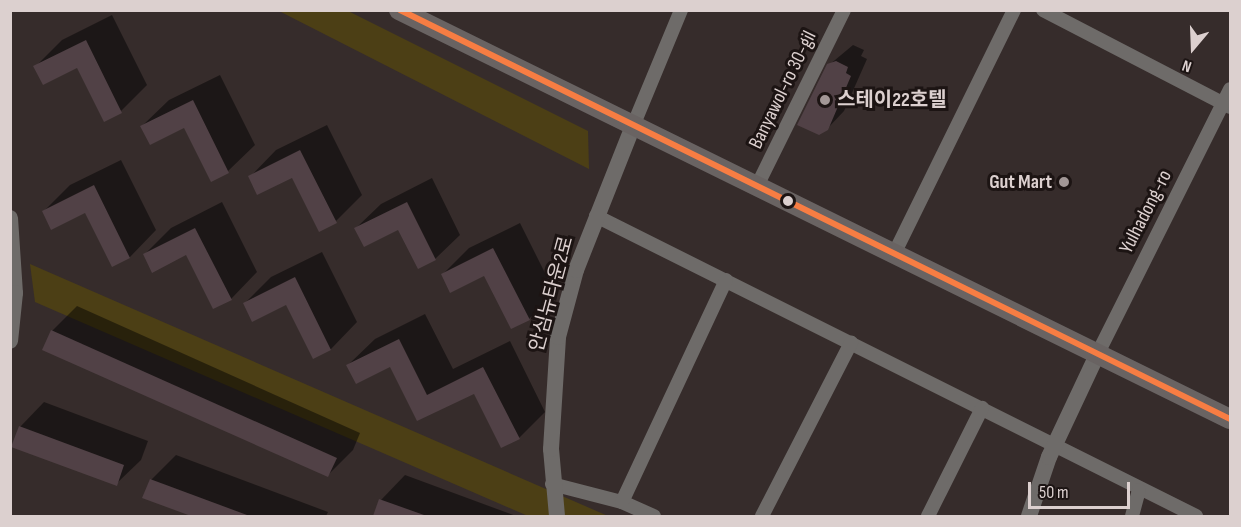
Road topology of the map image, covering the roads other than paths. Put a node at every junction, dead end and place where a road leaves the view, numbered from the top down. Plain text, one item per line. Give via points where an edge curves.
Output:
1 (681, 10) edge
2 (844, 10) edge
3 (1014, 10) edge
4 (1043, 10) edge
5 (410, 13) edge
6 (1230, 89) edge
7 (1227, 105) edge
8 (633, 126) junction
9 (757, 186) junction
10 (597, 216) junction
11 (10, 218) edge
12 (894, 254) junction
13 (726, 280) junction
14 (10, 341) edge
15 (851, 343) junction
16 (1098, 353) junction
17 (982, 408) junction
18 (1230, 419) edge
19 (1054, 444) junction
20 (552, 484) junction
21 (1138, 490) junction
22 (622, 501) junction
23 (556, 516) edge
24 (654, 516) edge
25 (762, 516) edge
26 (928, 516) edge
27 (1029, 516) edge
28 (1132, 516) edge
29 (1196, 516) edge

1 - 8 street
2 - 9 street, Banyawol-ro 30-gil
3 - 12 street
4 - 7 street
5 - 8 main road
6 - 7 street, Yulhadong-ro
7 - 16 street, Yulhadong-ro
8 - 9 main road
8 - 10 street, 안심뉴타운2로
9 - 12 main road
10 - 13 street
10 - 20 street, 안심뉴타운2로 via 576,270 558,337 552,396
11 - 14 street via 15,292
12 - 16 main road
13 - 15 street
13 - 22 street
15 - 17 street
15 - 25 street
16 - 18 main road
16 - 19 street
17 - 19 street
17 - 26 street
19 - 21 street
19 - 27 street
20 - 22 street
20 - 23 street, 안심뉴타운2로
21 - 28 street
21 - 29 street
22 - 24 street

